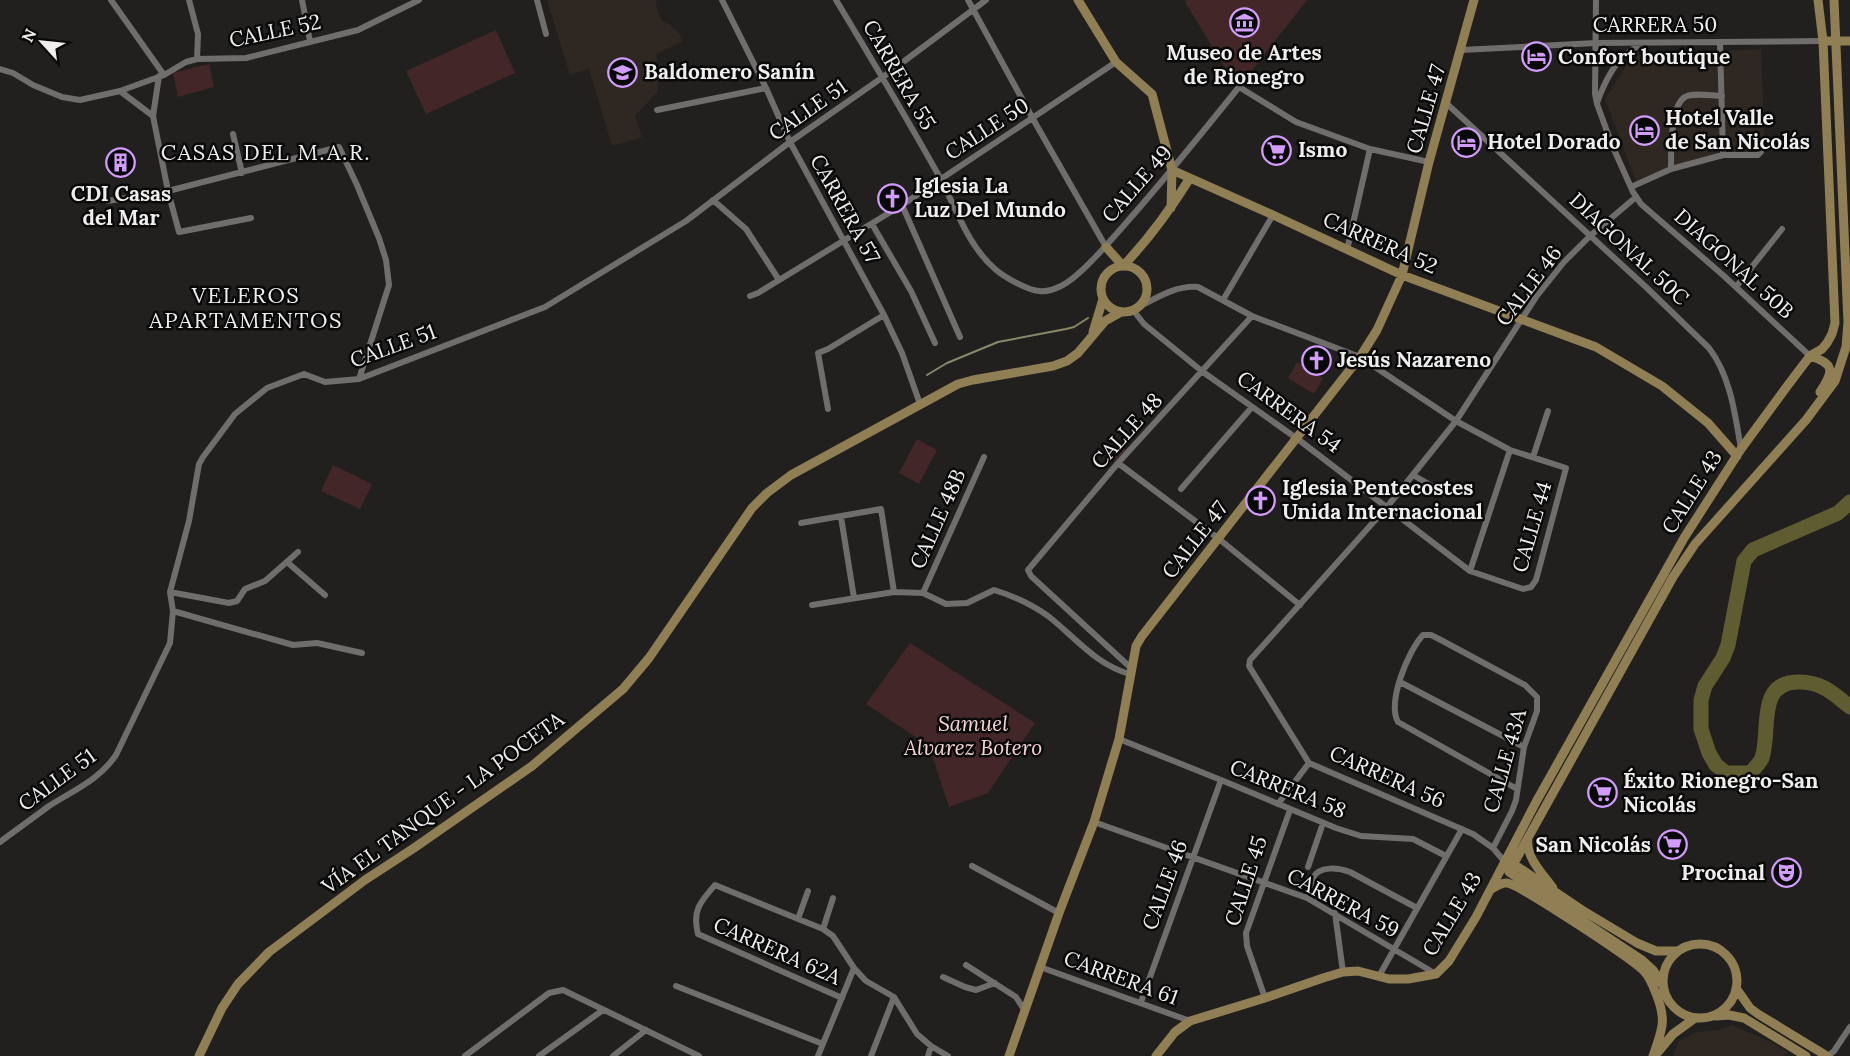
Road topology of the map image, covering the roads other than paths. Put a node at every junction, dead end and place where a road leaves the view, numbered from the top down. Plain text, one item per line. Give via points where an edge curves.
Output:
1 (111, 0) edge
2 (189, 0) edge
3 (302, 0) edge
4 (419, 0) edge
5 (537, 0) edge
6 (722, 0) edge
7 (836, 0) edge
8 (968, 0) edge
9 (986, 0) edge
10 (1078, 0) edge
11 (1474, 0) edge
12 (1596, 0) edge
13 (1818, 0) edge
14 (1834, 0) edge
15 (974, 9) junction
16 (546, 34) dead end
17 (310, 41) junction
18 (1823, 41) junction
19 (1836, 41) junction
20 (1850, 41) edge
21 (1596, 42) junction
22 (1720, 42) junction
23 (1643, 43) junction
24 (1461, 50) junction
25 (197, 59) junction
26 (1116, 62) junction
27 (0, 69) edge
28 (161, 75) junction
29 (883, 77) junction
30 (766, 88) junction
31 (120, 91) junction
32 (1722, 96) junction
33 (1446, 103) junction
34 (1597, 104) junction
35 (657, 110) dead end
36 (153, 116) junction
37 (1033, 119) junction
38 (233, 134) dead end
39 (790, 142) junction
40 (1761, 143) dead end
41 (1370, 149) junction
42 (1723, 155) junction
43 (1430, 162) junction
44 (1671, 169) junction
45 (1172, 170) junction
46 (242, 173) junction
47 (1190, 178) junction
48 (940, 180) junction
49 (1631, 187) junction
50 (168, 191) junction
51 (1636, 197) junction
52 (713, 200) junction
53 (108, 201) dead end
54 (902, 205) junction
55 (1171, 208) junction
56 (1273, 215) junction
57 (251, 219) dead end
58 (872, 224) junction
59 (1782, 229) dead end
60 (1590, 236) junction
61 (844, 240) junction
62 (1106, 246) junction
63 (1143, 246) junction
64 (1347, 250) junction
65 (1123, 266) junction
66 (1112, 269) junction
67 (1139, 271) junction
68 (1402, 275) junction
69 (779, 280) junction
70 (1736, 287) junction
71 (1049, 290) joint
72 (750, 296) dead end
73 (1103, 299) junction
74 (1223, 300) junction
75 (1134, 309) junction
76 (1121, 312) junction
77 (884, 315) junction
78 (1252, 316) junction
79 (1521, 319) junction
80 (960, 337) dead end
81 (1091, 337) junction
82 (935, 343) dead end
83 (1810, 356) junction
84 (1360, 357) junction
85 (1203, 372) junction
86 (359, 379) junction
87 (920, 404) junction
88 (1252, 407) junction
89 (828, 409) dead end
90 (1548, 411) dead end
91 (1456, 421) junction
92 (1297, 439) junction
93 (1510, 450) junction
94 (1778, 452) junction
95 (1739, 453) junction
96 (984, 457) dead end
97 (1533, 457) junction
98 (1118, 463) junction
99 (1729, 468) junction
100 (1413, 475) junction
101 (1181, 489) dead end
102 (1446, 494) dead end
103 (1729, 506) junction
104 (1387, 507) junction
105 (841, 517) junction
106 (801, 523) dead end
107 (1219, 539) junction
108 (298, 552) dead end
109 (287, 562) junction
110 (1470, 571) junction
111 (1523, 589) joint
112 (170, 592) junction
113 (894, 592) junction
114 (923, 593) junction
115 (325, 594) dead end
116 (854, 598) junction
117 (1300, 604) junction
118 (812, 605) dead end
119 (173, 611) junction
120 (1260, 646) joint
121 (362, 653) dead end
122 (1129, 668) junction
123 (1115, 669) junction
124 (1400, 682) junction
125 (1119, 739) junction
126 (1524, 747) junction
127 (1309, 763) junction
128 (1221, 780) junction
129 (1517, 789) junction
130 (1278, 804) junction
131 (1290, 810) junction
132 (1094, 822) junction
133 (1323, 823) junction
134 (1462, 829) junction
135 (1529, 834) junction
136 (0, 842) edge
137 (1492, 848) junction
138 (1446, 856) junction
139 (1192, 857) junction
140 (972, 866) dead end
141 (1509, 866) junction
142 (1308, 867) dead end
143 (1264, 881) junction
144 (808, 891) dead end
145 (1489, 891) junction
146 (1557, 893) junction
147 (833, 898) dead end
148 (1307, 898) junction
149 (1417, 908) junction
150 (1059, 913) junction
151 (1335, 913) junction
152 (798, 919) junction
153 (823, 929) junction
154 (1394, 948) junction
155 (1677, 951) junction
156 (966, 965) dead end
157 (1040, 967) junction
158 (854, 968) junction
159 (1343, 972) junction
160 (1436, 974) junction
161 (1379, 976) junction
162 (943, 977) dead end
163 (995, 983) junction
164 (1662, 984) junction
165 (676, 986) dead end
166 (1736, 988) junction
167 (894, 997) junction
168 (1016, 997) junction
169 (1030, 998) junction
170 (1265, 998) junction
171 (842, 999) junction
172 (1141, 1002) junction
173 (603, 1010) junction
174 (1025, 1011) junction
175 (1711, 1017) junction
176 (1695, 1018) junction
177 (1190, 1021) junction
178 (1850, 1027) edge
179 (646, 1030) junction
180 (823, 1044) junction
181 (931, 1046) junction
182 (199, 1056) edge
183 (465, 1056) edge
184 (539, 1056) edge
185 (613, 1056) edge
186 (699, 1056) edge
187 (818, 1056) edge
188 (871, 1056) edge
189 (928, 1056) edge
190 (948, 1056) edge
191 (1009, 1056) edge
192 (1156, 1056) edge
193 (1654, 1056) edge
194 (1806, 1056) edge
195 (1827, 1056) edge

1 - 28 street
2 - 25 street via 198,34
3 - 17 street
4 - 17 street, CALLE 52 via 358,30
5 - 16 street
6 - 30 street, CARRERA 57
7 - 29 street, CARRERA 55
8 - 15 street
9 - 15 street, CALLE 51
10 - 26 street
11 - 24 street, CALLE 47
12 - 21 street
13 - 18 street, CALLE 43
14 - 19 street, CALLE 43
15 - 29 street, CALLE 51
15 - 37 street
17 - 25 street, CALLE 52 via 246,58
18 - 19 street, CARRERA 50
18 - 22 street, CARRERA 50
18 - 83 street, CALLE 43 via 1835,323 1827,343
19 - 20 street, CARRERA 50
19 - 94 street, CALLE 43 via 1846,347 1835,381
21 - 23 street, CARRERA 50
21 - 24 street, CARRERA 50
21 - 34 street
22 - 23 street, CARRERA 50
22 - 32 street
23 - 34 street via 1619,63
24 - 33 street, CALLE 47
25 - 28 street, CALLE 52
26 - 37 street, CALLE 50
26 - 45 street via 1152,94
27 - 31 street, CALLE 52 via 63,97 80,100
28 - 31 street, CALLE 52
28 - 36 street
29 - 39 street, CALLE 51
29 - 48 street, CARRERA 55
30 - 35 street
30 - 39 street, CARRERA 57
31 - 36 street
32 - 42 street
32 - 44 street via 1687,95 1680,100 1672,128
33 - 43 street, CALLE 47
33 - 60 street, DIAGONAL 50C
34 - 49 street
36 - 50 street
37 - 48 street, CALLE 50
37 - 62 street
38 - 46 street
39 - 52 street, CALLE 51
39 - 61 street, CARRERA 57
40 - 42 street via 1758,156
41 - 43 street
41 - 45 street, CALLE 49 via 1296,122 1239,87
41 - 64 street
42 - 44 street
43 - 68 street, CALLE 47
44 - 49 street
45 - 47 street, CARRERA 52
45 - 55 street
45 - 62 street, CALLE 49
46 - 50 street
46 - 86 street via 339,147 379,238 389,285
47 - 55 street
47 - 56 street, CARRERA 52
48 - 54 street, CALLE 50
48 - 71 street, CARRERA 55 via 970,237 995,269 1030,289
49 - 51 street
50 - 53 street
50 - 57 street via 179,231
51 - 60 street, CALLE 46
51 - 70 street, DIAGONAL 50B
52 - 69 street via 746,229
52 - 86 street, CALLE 51 via 686,221 545,307
54 - 58 street, CALLE 50
54 - 80 street
55 - 63 street
56 - 64 street, CARRERA 52
56 - 74 street
58 - 61 street, CALLE 50
58 - 82 street via 911,291
59 - 70 street
60 - 79 street, CALLE 46 via 1564,262
60 - 95 street, DIAGONAL 50C via 1717,359 1729,388
61 - 69 street, CALLE 50
61 - 77 street, CARRERA 57
62 - 65 street
62 - 66 street
62 - 71 street, CALLE 49 via 1062,286
63 - 65 street
63 - 67 street
64 - 68 street, CARRERA 52
65 - 66 street
65 - 67 street
66 - 73 street via 1102,282
67 - 75 street via 1147,287 1144,300
68 - 79 street, CARRERA 52
68 - 84 street, CALLE 47
69 - 72 street, CALLE 50
70 - 83 street, DIAGONAL 50B
73 - 76 street via 1110,308
73 - 81 street, VÍA EL TANQUE - LA POCETA
74 - 75 street via 1189,286
74 - 78 street
75 - 76 street
75 - 85 street, CARRERA 54 via 1138,319
76 - 81 street, VÍA EL TANQUE - LA POCETA via 1105,321
77 - 87 street, CARRERA 57
77 - 89 street via 818,353
78 - 84 street
78 - 85 street, CALLE 48
79 - 91 street, CALLE 46
79 - 95 street, CARRERA 52 via 1596,347 1662,386
81 - 87 street, VÍA EL TANQUE - LA POCETA via 1067,361 966,381
83 - 94 street via 1830,366 1828,380 1781,442
83 - 95 street, CALLE 43
84 - 91 street
84 - 92 street, CALLE 47
85 - 88 street, CARRERA 54
85 - 98 street, CALLE 48
86 - 112 street, CALLE 51 via 325,382 304,374 267,388 235,414 199,464
87 - 182 street, VÍA EL TANQUE - LA POCETA via 791,475 767,493 752,508 634,677 612,700 532,766 365,880 250,969 222,1008
88 - 92 street, CARRERA 54
88 - 101 street
90 - 97 street
91 - 93 street
91 - 100 street, CALLE 46
92 - 104 street, CARRERA 54
92 - 107 street, CALLE 47
93 - 97 street
93 - 110 street
94 - 103 street, CALLE 43
95 - 99 street, CALLE 43
96 - 114 street, CALLE 48B
97 - 111 street, CALLE 44 via 1566,468 1536,580
98 - 107 street
98 - 122 street, CALLE 48 via 1028,570
99 - 103 street via 1713,502 1716,506
99 - 141 street, CALLE 43 via 1684,537
100 - 102 street
100 - 104 street, CALLE 46
103 - 135 street, CALLE 43 via 1695,544 1673,577
104 - 110 street, CARRERA 54
104 - 117 street, CALLE 46
105 - 106 street
105 - 113 street via 880,509
105 - 116 street
107 - 117 street
107 - 122 street, CALLE 47 via 1142,636
108 - 109 street
109 - 112 street via 265,581 245,589 237,601 229,603
109 - 115 street
110 - 111 street, CARRERA 54
112 - 119 street, CALLE 51
113 - 114 street, CALLE 48B
113 - 116 street, CALLE 48B
114 - 123 street, CALLE 48B via 946,604 967,603 994,590 1025,601 1100,662
116 - 118 street, CALLE 48B
117 - 120 street, CALLE 46
119 - 121 street via 293,645 316,643
119 - 136 street, CALLE 51 via 170,643 106,769
120 - 127 street, CARRERA 56 via 1249,666
122 - 123 street, CALLE 48B
122 - 123 street
122 - 125 street, CALLE 47
124 - 126 street
124 - 126 street, CALLE 43A via 1418,640 1423,635 1439,639 1525,685 1537,697
124 - 129 street via 1394,710 1398,722
125 - 128 street, CARRERA 58
125 - 132 street, CALLE 47
126 - 129 street, CALLE 43A
127 - 130 street
127 - 134 street, CARRERA 56
128 - 130 street, CARRERA 58
128 - 139 street, CALLE 46
129 - 137 street, CALLE 43A via 1512,811
130 - 131 street, CARRERA 58
131 - 133 street, CARRERA 58
131 - 143 street, CALLE 45
132 - 139 street, CARRERA 59
132 - 150 street, CALLE 47
133 - 138 street, CARRERA 58 via 1361,836 1413,839
133 - 142 street
134 - 137 street, CARRERA 56
134 - 138 street
135 - 141 street, CALLE 43
135 - 146 street via 1529,852
137 - 141 street, CARRERA 56
138 - 149 street
139 - 143 street, CARRERA 59
139 - 172 street, CALLE 46
140 - 150 street
141 - 145 street, CALLE 43
141 - 146 street, CARRERA 56
141 - 164 street, CARRERA 56 via 1642,960
143 - 148 street, CARRERA 59
143 - 170 street, CALLE 45 via 1246,941
144 - 152 street
145 - 160 street, CALLE 43 via 1460,944
145 - 193 street via 1503,883 1513,885 1643,970 1663,1012
146 - 155 street, CARRERA 56 via 1646,948
147 - 153 street
148 - 149 street via 1317,872 1341,869
148 - 151 street, CARRERA 59
149 - 154 street
150 - 157 street, CALLE 47
151 - 154 street, CARRERA 59
151 - 159 street
152 - 153 street
152 - 171 street, CARRERA 62A via 715,885 701,900 694,920 698,934
153 - 158 street via 833,936
154 - 160 street, CARRERA 59
154 - 161 street
155 - 164 street via 1666,966
155 - 166 street via 1700,944 1722,951 1736,971
156 - 163 street
157 - 169 street, CALLE 47
157 - 172 street, CARRERA 61
158 - 167 street via 866,981
158 - 171 street
159 - 161 street
159 - 170 street
160 - 161 street via 1397,980
162 - 163 street via 976,990
163 - 168 street
164 - 176 street via 1674,1008
165 - 180 street
166 - 175 street via 1729,1004
166 - 195 street via 1758,1014
167 - 181 street via 917,1034
167 - 188 street
168 - 169 street
168 - 174 street
169 - 174 street, CALLE 47
170 - 177 street
171 - 180 street
172 - 177 street, CARRERA 61
173 - 179 street
173 - 183 street via 562,990 549,993
173 - 184 street
174 - 191 street, CALLE 47
175 - 176 street
175 - 194 street via 1744,1018
176 - 193 street via 1673,1034
177 - 192 street via 1175,1032
178 - 195 street
179 - 185 street
179 - 186 street
180 - 187 street
181 - 189 street
181 - 190 street

